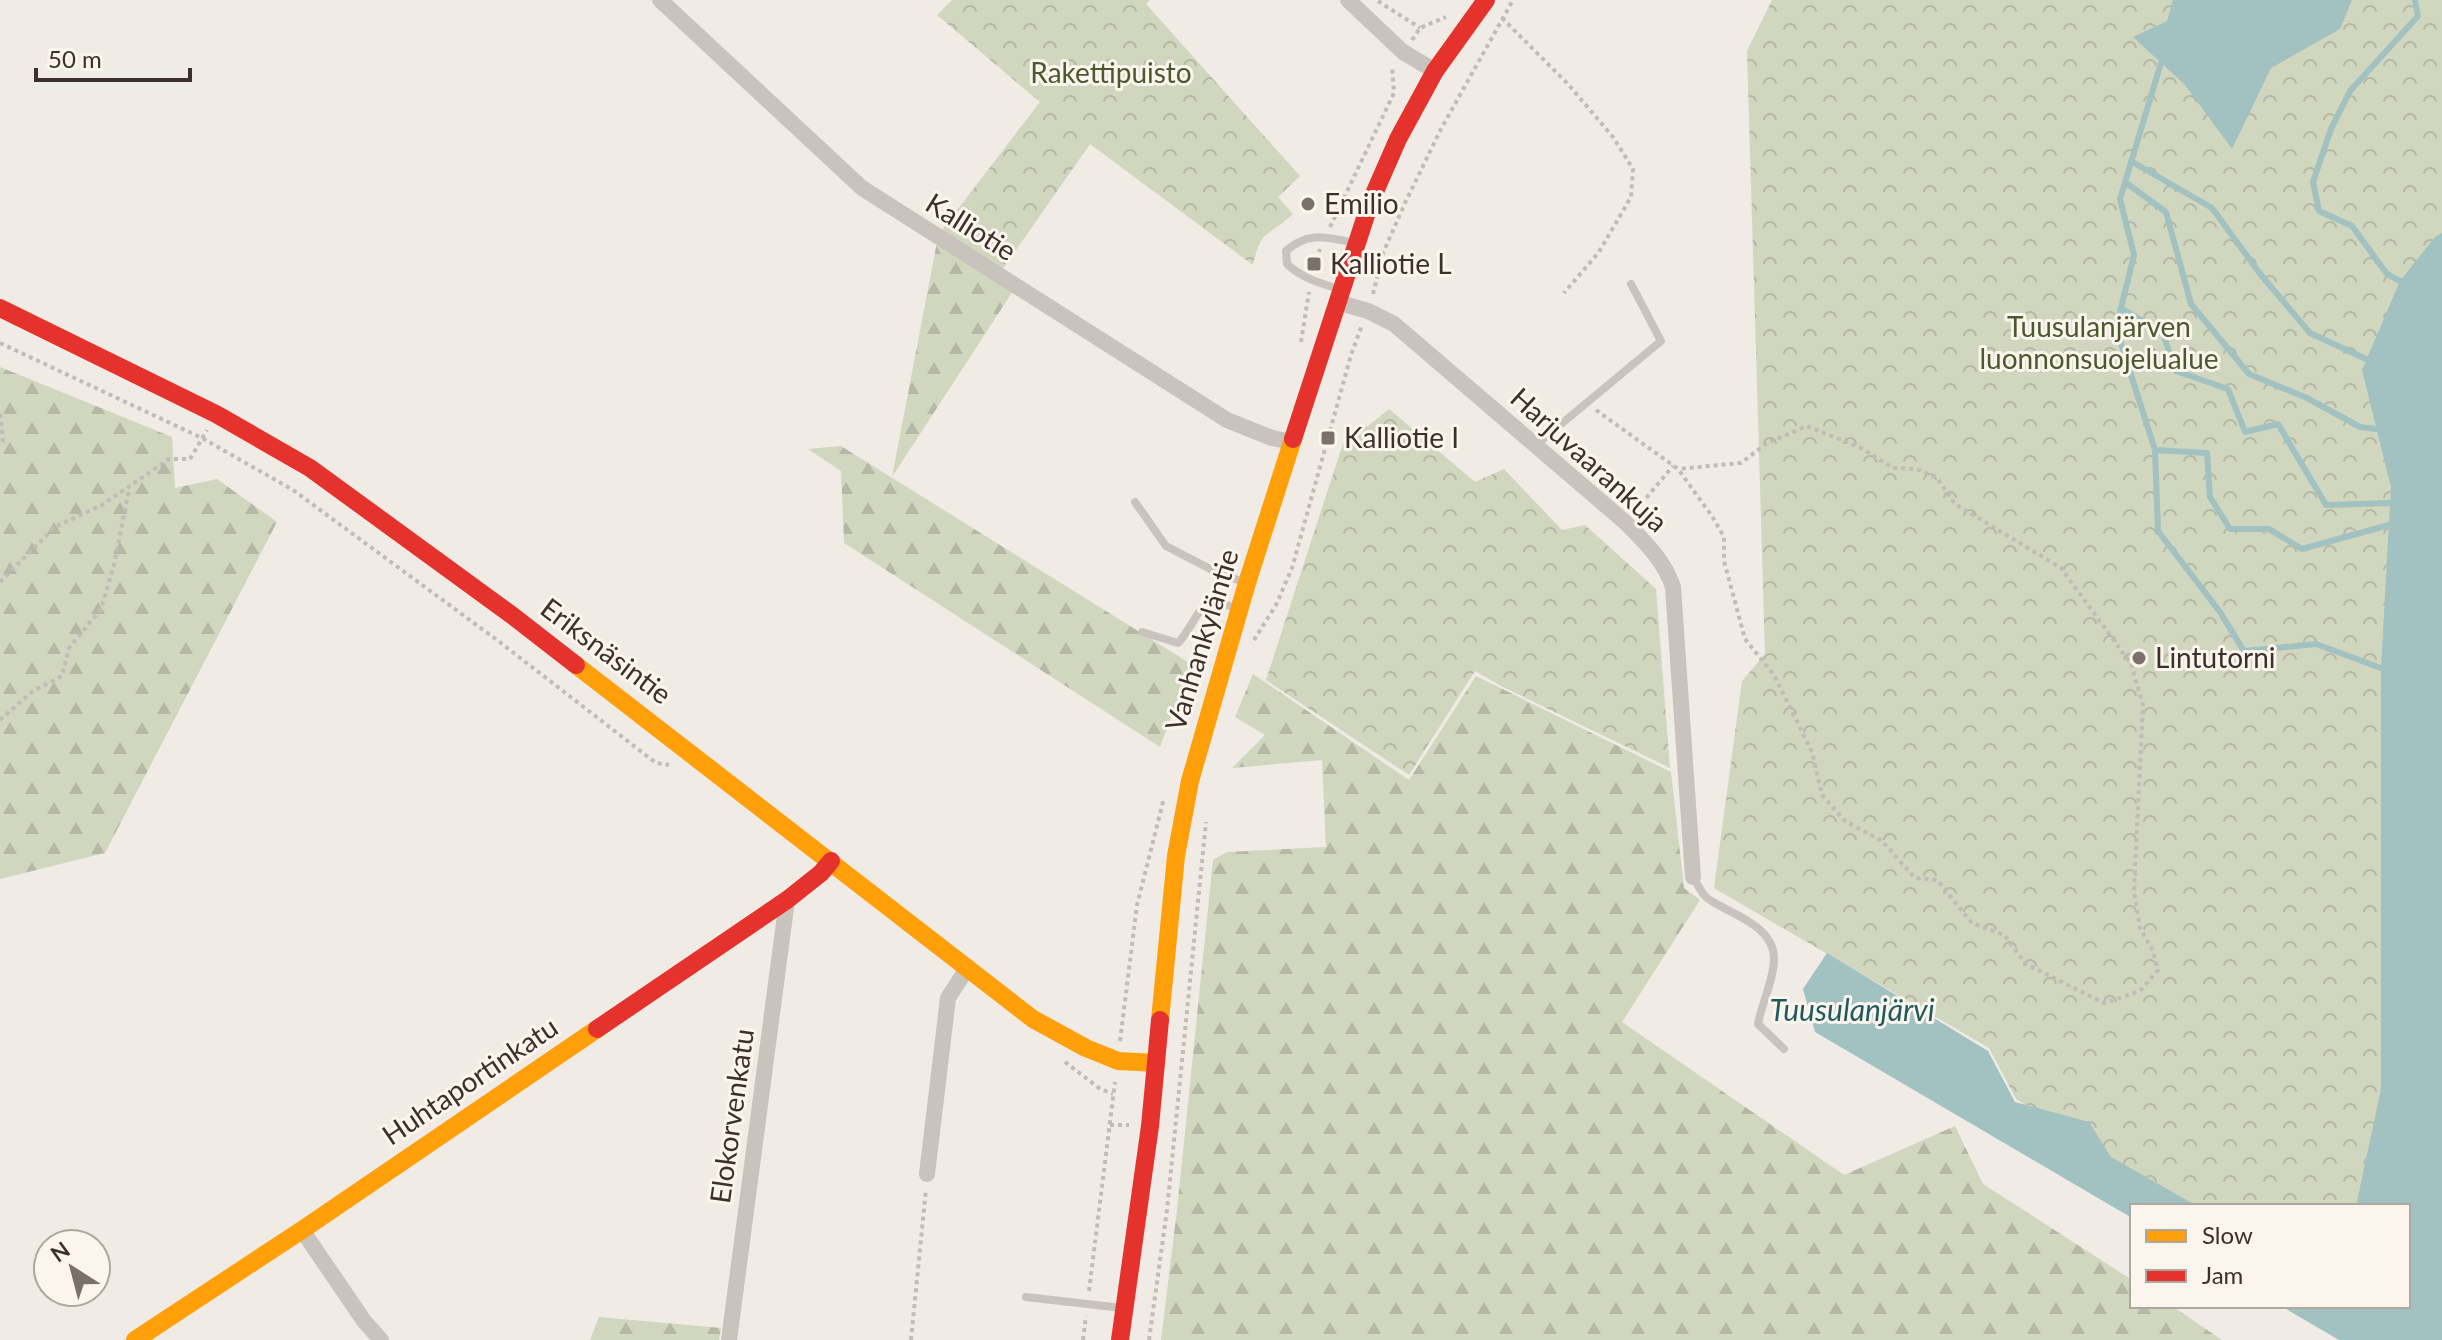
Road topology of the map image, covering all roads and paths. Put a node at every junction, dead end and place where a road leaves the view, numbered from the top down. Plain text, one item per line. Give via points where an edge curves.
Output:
1 (660, 0) edge
2 (1348, 0) edge
3 (1376, 0) edge
4 (1486, 0) edge
5 (1513, 0) edge
6 (1502, 18) junction
7 (1420, 28) dead end
8 (1435, 71) junction
9 (1357, 243) junction
10 (1631, 284) dead end
11 (1564, 293) dead end
12 (1339, 296) junction
13 (0, 308) edge
14 (1368, 311) junction
15 (0, 343) edge
16 (1587, 403) junction
17 (0, 414) edge
18 (216, 414) junction
19 (202, 438) junction
20 (1292, 442) junction
21 (0, 443) edge
22 (1536, 445) junction
23 (1676, 467) junction
24 (129, 488) junction
25 (1135, 502) dead end
26 (1625, 522) junction
27 (0, 582) edge
28 (1247, 583) junction
29 (1239, 609) junction
30 (1142, 632) dead end
31 (1248, 649) dead end
32 (0, 720) edge
33 (670, 765) dead end
34 (1207, 810) dead end
35 (831, 861) junction
36 (1693, 877) joint
37 (787, 900) junction
38 (968, 967) junction
39 (1784, 1049) dead end
40 (1156, 1063) junction
41 (927, 1174) joint
42 (302, 1230) junction
43 (1026, 1297) dead end
44 (1123, 1309) junction
45 (135, 1340) edge
46 (381, 1340) edge
47 (729, 1340) edge
48 (911, 1340) edge
49 (1120, 1340) edge
50 (1149, 1340) edge

1 - 20 street, Kalliotie via 862,188 1227,420
2 - 8 street via 1403,52
3 - 7 path
4 - 8 street, Vanhankyläntie
5 - 6 path
6 - 11 path via 1568,84 1633,169 1631,197 1599,252
6 - 14 path via 1405,203 1383,253
8 - 9 street, Vanhankyläntie via 1398,139
9 - 12 street, Vanhankyläntie
9 - 12 lane via 1310,237 1286,251 1287,264 1294,270
10 - 16 lane via 1661,341
12 - 14 street, Harjuvaarankuja
12 - 20 street, Vanhankyläntie
13 - 18 street, Eriksnäsintie
14 - 22 street, Harjuvaarankuja via 1394,324
14 - 31 path via 1292,568
15 - 19 path
16 - 22 lane
16 - 23 path
17 - 21 path
18 - 19 path
18 - 35 street, Eriksnäsintie via 310,468 374,514
19 - 24 path via 190,459 169,459
19 - 33 path via 293,490 656,763
20 - 28 street, Vanhankyläntie
22 - 26 street, Harjuvaarankuja
23 - 23 path via 1724,537 1724,561 1745,639 1774,675 1812,752 1822,795 1845,821 1882,841 1915,878 1937,880 1972,923 2004,935 2026,964 2104,1003 2140,991 2158,970 2140,928 2134,891 2143,705 2131,664 2061,568 1955,504 1937,478 1917,469 1893,468 1807,426 1767,443 1741,463
23 - 26 path
24 - 27 path via 55,527
24 - 32 path via 101,609 69,648 62,676 33,691
25 - 28 lane via 1166,546
26 - 36 street, Harjuvaarankuja via 1649,546 1673,587
28 - 29 street, Vanhankyläntie
29 - 30 lane via 1213,600 1204,604 1178,643
29 - 40 street, Vanhankyläntie via 1190,781 1176,856
34 - 50 path via 1180,1094
35 - 37 street, Huhtaportinkatu
35 - 38 street, Eriksnäsintie
36 - 39 lane via 1705,897 1754,923 1770,942 1774,957 1758,1024
37 - 42 street, Huhtaportinkatu
37 - 47 street, Elokorvenkatu
38 - 40 street, Eriksnäsintie via 1033,1019 1086,1048 1118,1061
38 - 41 street via 948,998
40 - 44 street, Vanhankyläntie
41 - 48 path
42 - 45 street, Huhtaportinkatu
42 - 46 street
43 - 44 lane
44 - 49 street, Vanhankyläntie

